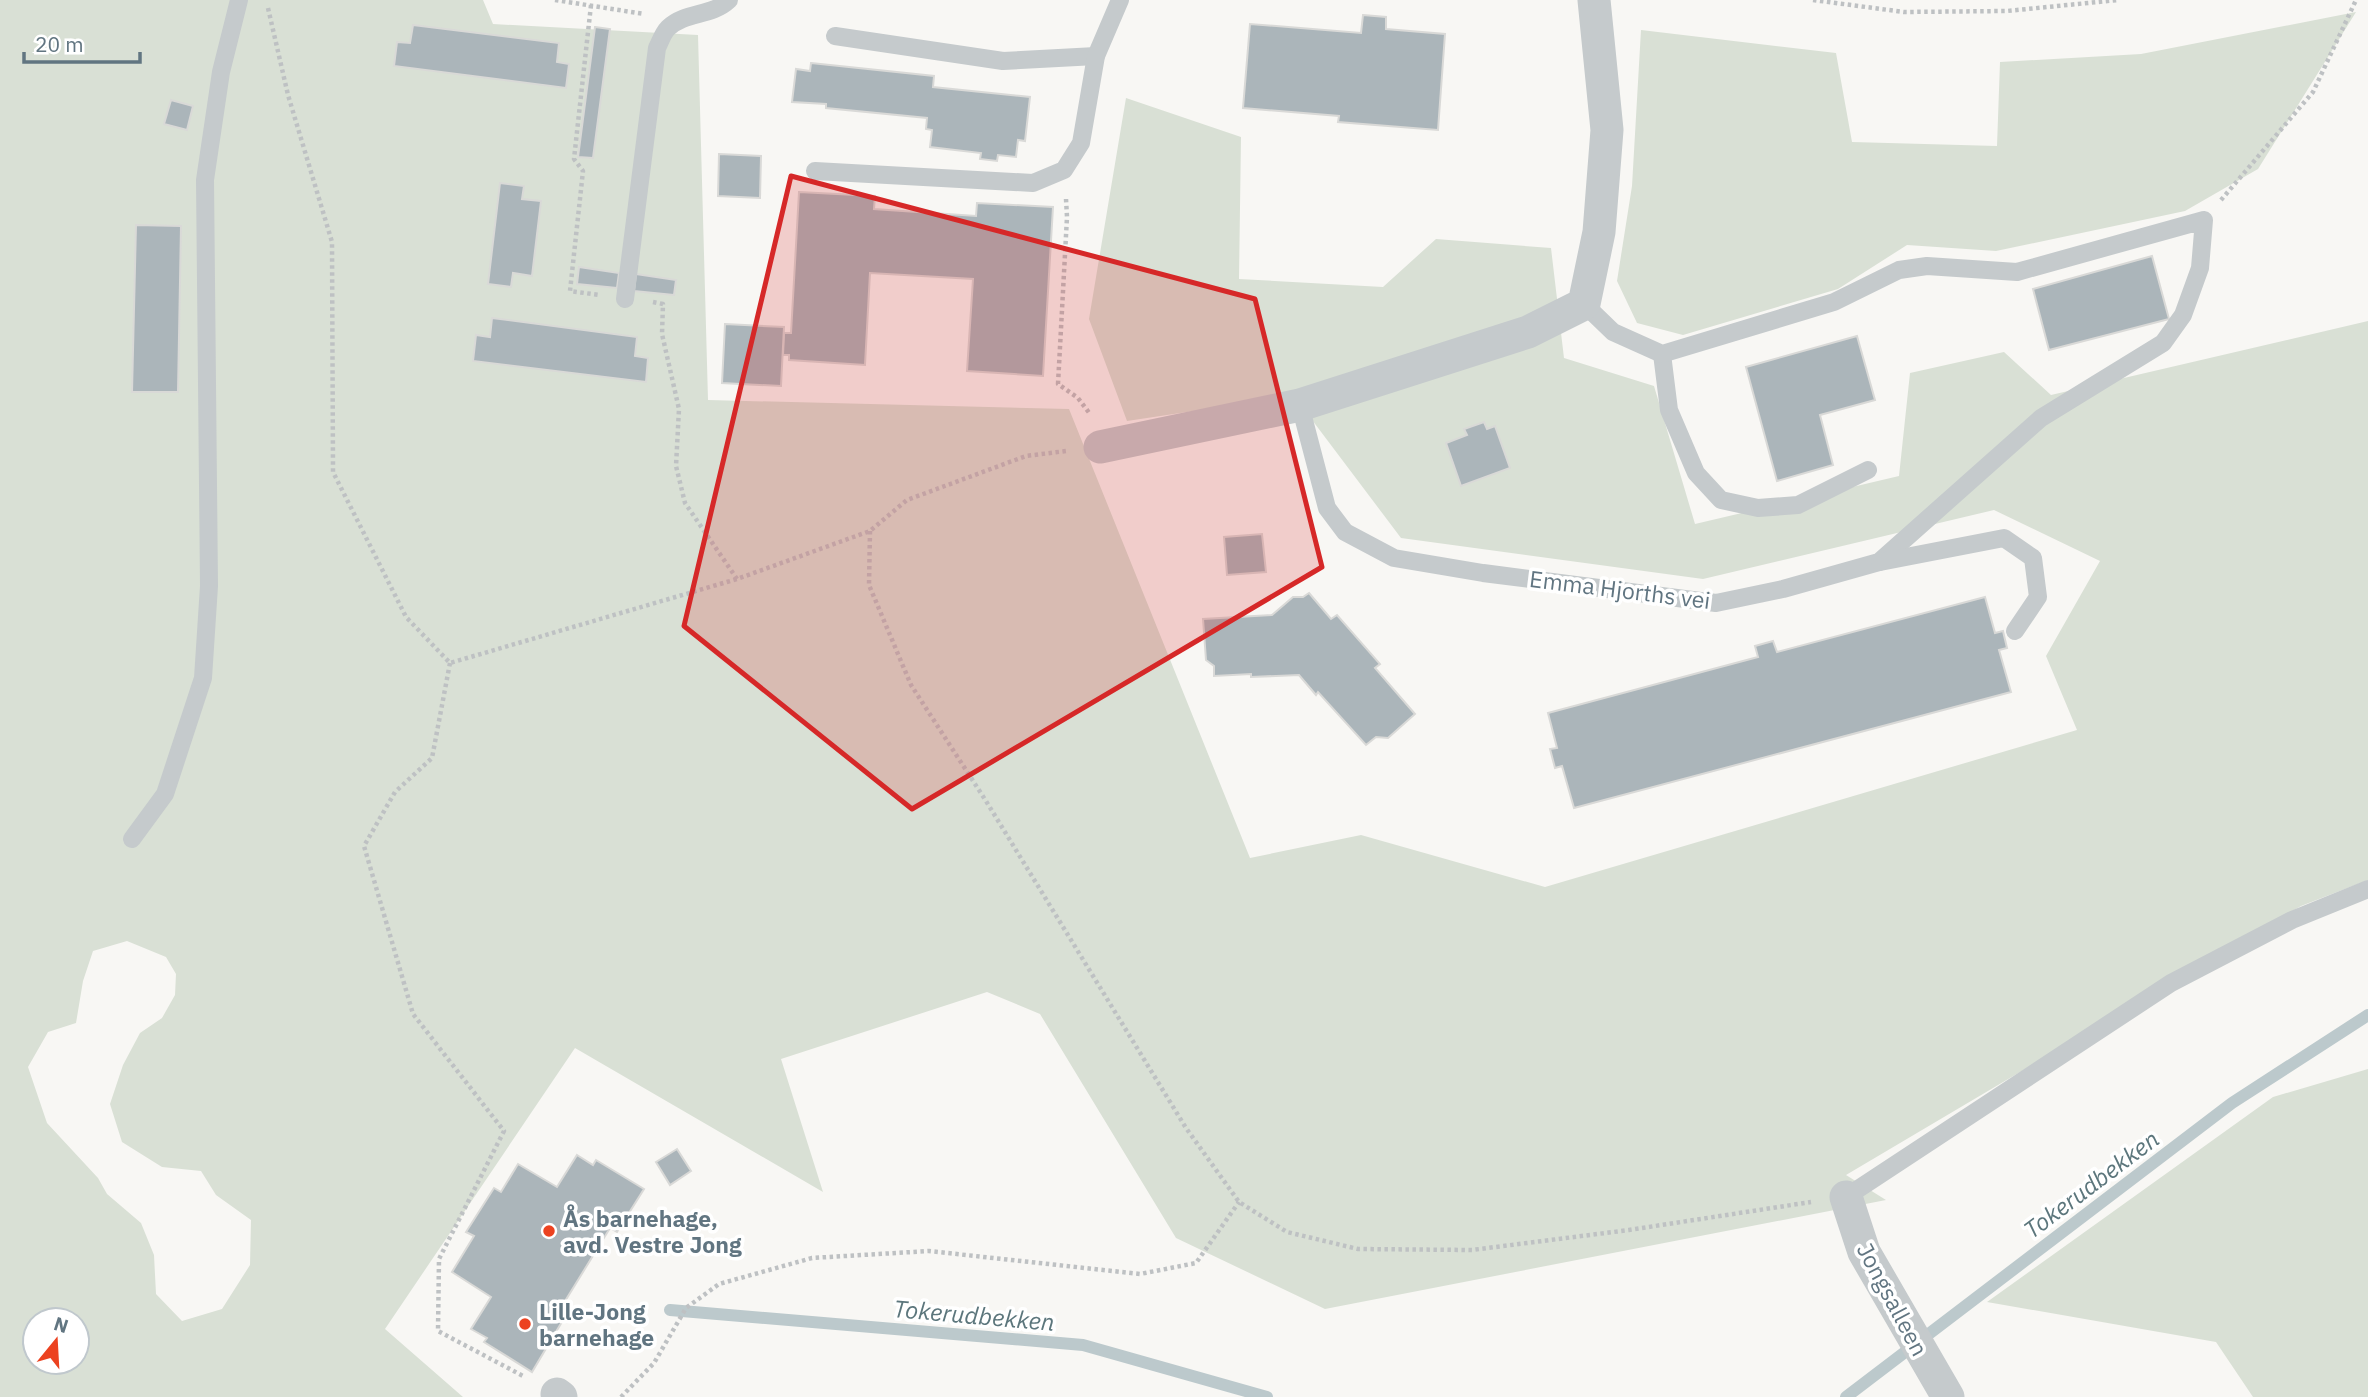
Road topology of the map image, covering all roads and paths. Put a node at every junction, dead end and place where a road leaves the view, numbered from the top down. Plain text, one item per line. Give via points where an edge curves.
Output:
1 (239, 0) edge
2 (266, 0) edge
3 (555, 0) edge
4 (729, 0) edge
5 (1120, 0) edge
6 (1594, 0) edge
7 (1812, 0) edge
8 (2118, 0) edge
9 (2356, 0) edge
10 (1830, 1) edge
11 (667, 30) junction
12 (835, 36) dead end
13 (1096, 56) junction
14 (1064, 170) junction
15 (816, 172) dead end
16 (2204, 220) junction
17 (625, 299) dead end
18 (1584, 304) junction
19 (1662, 354) junction
20 (1300, 405) junction
21 (1100, 447) junction
22 (1868, 470) dead end
23 (870, 531) junction
24 (1879, 562) junction
25 (2015, 631) dead end
26 (450, 663) junction
27 (132, 839) dead end
28 (2368, 889) edge
29 (1846, 1197) junction
30 (1239, 1202) junction
31 (559, 1395) edge
32 (621, 1397) edge
33 (1948, 1397) edge

1 - 27 lane via 221,72 205,180 209,586 203,678 165,793
2 - 26 path via 288,95 332,242 333,472 406,617
3 - 11 path via 649,15
4 - 11 lane via 719,10 682,19
5 - 13 lane
6 - 18 street via 1606,130 1599,232
7 - 10 path
8 - 10 path via 2007,11 1904,12
9 - 16 path via 2314,92
11 - 17 lane via 657,48
12 - 13 lane via 1003,61
13 - 14 lane via 1081,144
14 - 15 lane via 1033,183
14 - 21 path via 1067,217 1058,384 1090,414
16 - 19 lane via 2017,272 1927,266 1899,270 1834,302
16 - 24 lane, Emma Hjorths vei via 2200,268 2183,315 2163,343 2041,418
18 - 19 lane via 1613,332
18 - 20 street via 1528,332
19 - 22 lane via 1669,410 1696,473 1721,500 1758,508 1798,505
20 - 21 street
20 - 24 lane, Emma Hjorths vei via 1327,508 1345,532 1394,558 1716,603
21 - 23 path via 1026,456 907,499
23 - 26 path via 737,579
23 - 30 path via 869,586 912,684 1186,1128
24 - 25 lane via 2004,538 2033,558 2038,597
26 - 31 path via 432,758 395,792 364,846 413,1014 504,1131 439,1259 438,1331
28 - 29 lane via 2292,920 2171,983
29 - 30 path via 1472,1250 1359,1249 1287,1232
29 - 33 street, Jongsalleen via 1864,1252
30 - 32 path via 1196,1263 1140,1274 929,1251 812,1258 719,1284 686,1308 654,1363

